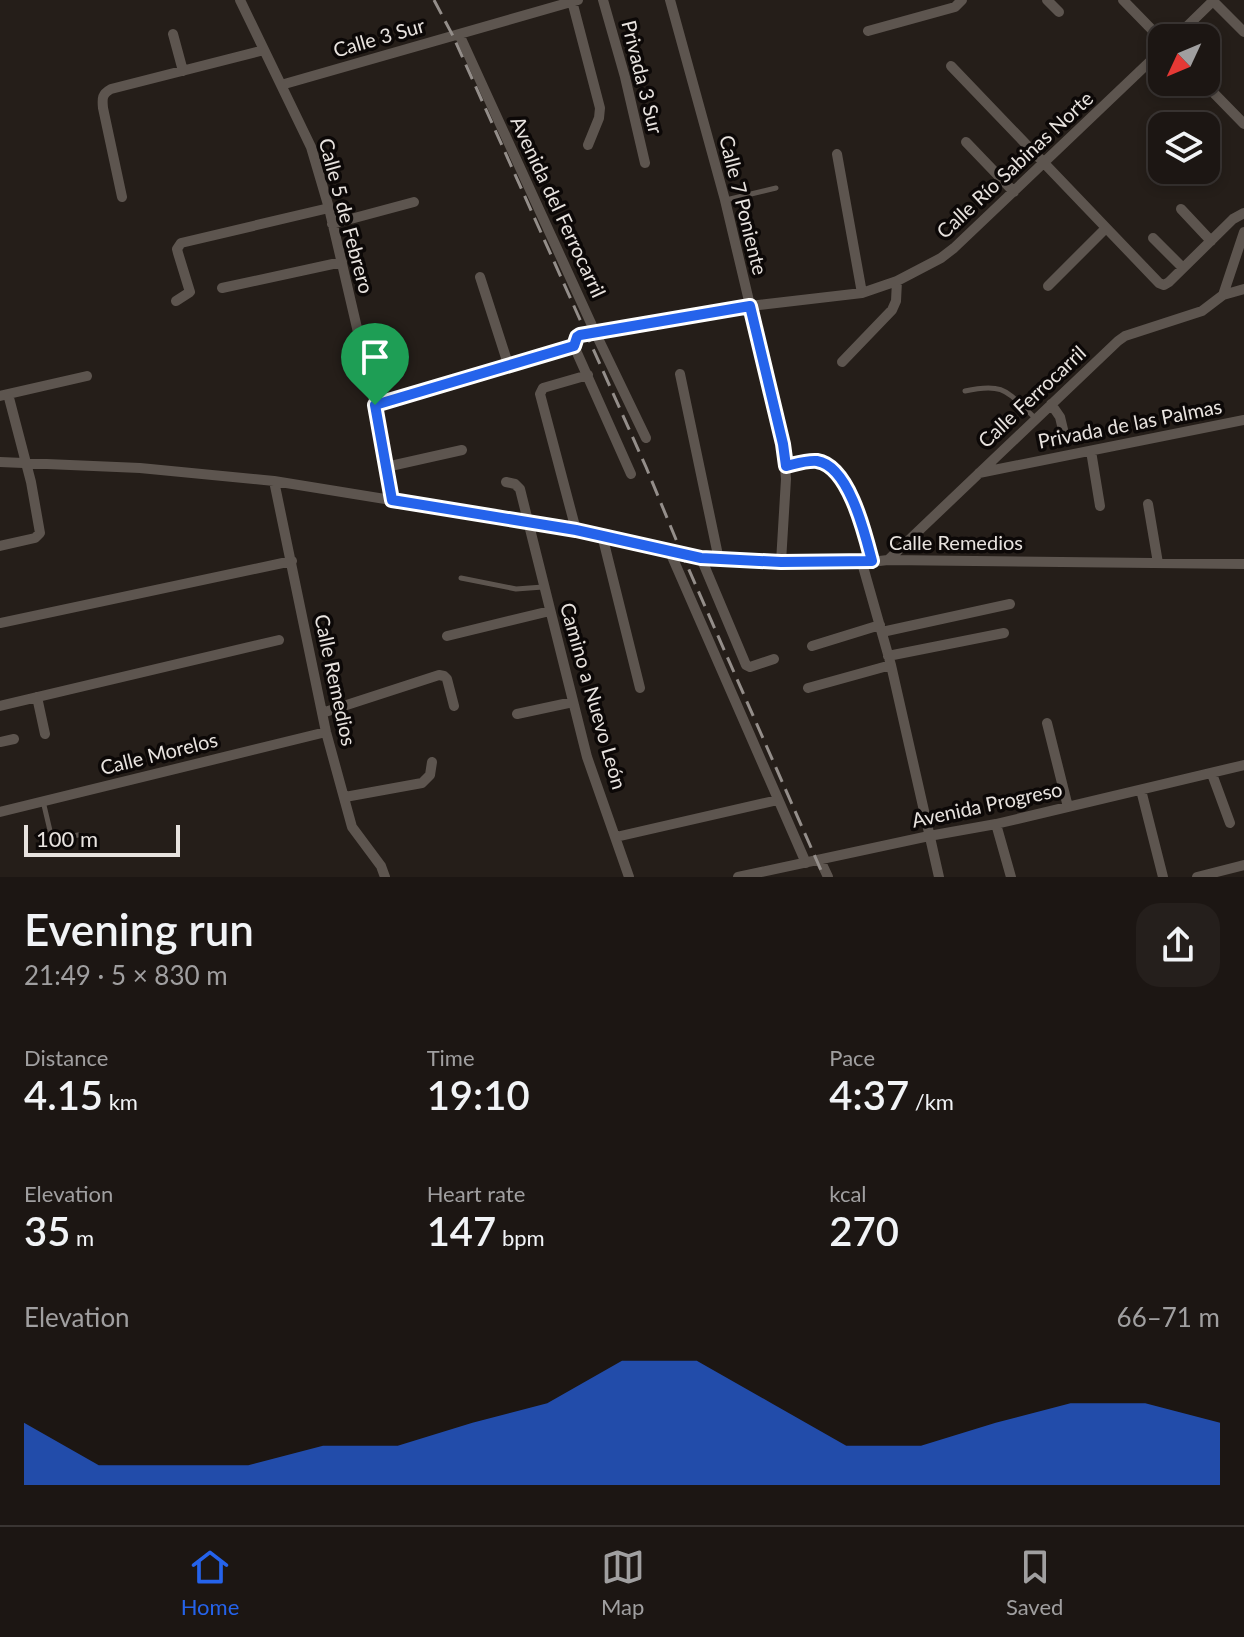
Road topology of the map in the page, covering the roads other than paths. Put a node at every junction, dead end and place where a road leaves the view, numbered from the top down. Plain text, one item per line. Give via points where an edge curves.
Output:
1 (240, 0) edge
2 (603, 0) edge
3 (670, 0) edge
4 (1047, 0) edge
5 (1123, 0) edge
6 (1213, 0) edge
7 (575, 1) edge
8 (960, 7) edge
9 (1059, 12) dead end
10 (1189, 24) edge
11 (1148, 26) edge
12 (868, 31) dead end
13 (1244, 32) edge
14 (173, 34) dead end
15 (459, 34) junction
16 (264, 50) junction
17 (1148, 63) edge
18 (951, 66) dead end
19 (183, 71) junction
20 (281, 85) junction
21 (1217, 96) edge
22 (1244, 124) edge
23 (966, 142) dead end
24 (588, 145) dead end
25 (837, 154) dead end
26 (645, 163) dead end
27 (1044, 163) junction
28 (776, 188) dead end
29 (1014, 192) junction
30 (122, 197) dead end
31 (725, 200) junction
32 (414, 202) dead end
33 (329, 208) junction
34 (1181, 209) dead end
35 (1244, 213) edge
36 (332, 224) junction
37 (1106, 228) junction
38 (1244, 232) edge
39 (1153, 238) dead end
40 (1211, 241) junction
41 (342, 262) junction
42 (1183, 268) junction
43 (480, 277) dead end
44 (897, 281) junction
45 (1048, 286) dead end
46 (222, 288) dead end
47 (1244, 289) edge
48 (862, 293) junction
49 (1223, 295) junction
50 (176, 301) dead end
51 (750, 306) junction
52 (595, 332) junction
53 (574, 346) junction
54 (842, 362) dead end
55 (509, 367) junction
56 (680, 374) dead end
57 (588, 375) junction
58 (87, 376) dead end
59 (965, 391) dead end
60 (4, 395) edge
61 (1051, 404) junction
62 (375, 405) junction
63 (1036, 418) junction
64 (1244, 420) edge
65 (646, 438) dead end
66 (1065, 438) dead end
67 (462, 450) dead end
68 (1091, 451) junction
69 (0, 462) edge
70 (24, 463) junction
71 (786, 466) junction
72 (386, 467) junction
73 (631, 474) dead end
74 (977, 474) junction
75 (274, 481) junction
76 (506, 482) dead end
77 (392, 500) junction
78 (1148, 504) dead end
79 (1100, 506) dead end
80 (528, 523) junction
81 (576, 530) junction
82 (602, 535) junction
83 (0, 546) edge
84 (670, 552) junction
85 (701, 558) junction
86 (719, 560) junction
87 (888, 560) junction
88 (292, 561) junction
89 (781, 562) junction
90 (867, 562) junction
91 (1158, 563) junction
92 (1244, 564) edge
93 (461, 578) dead end
94 (544, 587) junction
95 (1010, 604) dead end
96 (550, 611) junction
97 (0, 623) edge
98 (881, 628) junction
99 (1004, 633) dead end
100 (447, 636) dead end
101 (279, 640) dead end
102 (812, 646) dead end
103 (774, 659) dead end
104 (889, 661) junction
105 (640, 688) dead end
106 (808, 688) dead end
107 (37, 697) junction
108 (573, 702) junction
109 (0, 706) edge
110 (454, 706) dead end
111 (322, 713) junction
112 (517, 714) dead end
113 (1047, 723) dead end
114 (326, 732) junction
115 (45, 734) dead end
116 (14, 739) dead end
117 (0, 742) edge
118 (432, 762) dead end
119 (1244, 765) edge
120 (1212, 774) junction
121 (1141, 790) junction
122 (345, 797) junction
123 (778, 800) junction
124 (43, 801) junction
125 (1068, 807) junction
126 (0, 812) edge
127 (1230, 823) dead end
128 (996, 824) junction
129 (78, 835) dead end
130 (929, 836) junction
131 (616, 837) junction
132 (820, 860) junction
133 (806, 863) junction
134 (1244, 865) edge
135 (1160, 876) edge
136 (385, 877) edge
137 (629, 877) edge
138 (738, 877) edge
139 (828, 877) edge
140 (939, 877) edge
141 (1011, 877) edge
142 (1197, 877) edge

1 - 16 street, Calle 5 de Febrero
2 - 26 street, Privada 3 Sur
3 - 31 street, Calle 7 Poniente
4 - 9 street
5 - 11 street
6 - 10 street
6 - 13 street
7 - 15 street, Calle 3 Sur
7 - 24 street via 600,108
8 - 12 street
14 - 19 street
15 - 20 street, Calle 3 Sur
15 - 52 street, Avenida del Ferrocarril
16 - 19 street
16 - 20 street, Calle 5 de Febrero
17 - 27 street, Calle Río Sabinas Norte
18 - 27 street
19 - 30 street via 111,89 102,98
20 - 33 street, Calle 5 de Febrero via 311,147
21 - 22 street
23 - 29 street
25 - 48 street
27 - 29 street, Calle Río Sabinas Norte
27 - 37 street
28 - 31 lane
29 - 44 street, Calle Río Sabinas Norte via 941,258
31 - 51 street, Calle 7 Poniente
32 - 36 street
33 - 36 street, Calle 5 de Febrero
33 - 50 street via 181,243 177,249 190,289
34 - 40 street
35 - 40 street
36 - 41 street, Calle 5 de Febrero
37 - 42 street via 1159,283 1169,282
37 - 45 street
38 - 49 street
39 - 42 street
40 - 42 street
41 - 46 street
41 - 62 street, Calle 5 de Febrero
43 - 55 street
44 - 48 street, Calle Río Sabinas Norte
44 - 54 street via 892,310
47 - 49 street, Calle Ferrocarril
48 - 51 street, Calle Río Sabinas Norte
49 - 61 street, Calle Ferrocarril via 1202,311 1125,336
51 - 52 street, Calle Río Sabinas Norte
51 - 71 street, Calle 7 Poniente
52 - 53 street via 577,337
52 - 65 street, Avenida del Ferrocarril
53 - 55 street
53 - 57 street
55 - 62 street
56 - 86 street
57 - 73 street
57 - 81 street via 543,388 540,394
58 - 60 street
59 - 63 lane via 996,388
60 - 70 street
61 - 63 street, Calle Ferrocarril
61 - 66 street
62 - 72 street, Calle 5 de Febrero
63 - 74 street, Calle Ferrocarril
64 - 68 street, Privada de las Palmas
67 - 72 street
68 - 74 street, Privada de las Palmas
68 - 79 street
69 - 70 street, Calle Remedios
70 - 75 street, Calle Remedios
70 - 83 street via 40,533
71 - 89 street, Calle 7 Poniente
71 - 90 street via 818,461 840,478 851,496
72 - 77 street, Calle 5 de Febrero
74 - 87 street, Calle Ferrocarril
75 - 77 street, Calle Remedios
75 - 88 street, Calle Remedios
76 - 80 street, Camino a Nuevo León via 520,489
77 - 80 street, Calle Remedios
78 - 91 street
80 - 81 street, Calle Remedios
80 - 94 street, Camino a Nuevo León
81 - 82 street, Calle Remedios
82 - 84 street, Calle Remedios
82 - 105 street
84 - 85 street, Calle Remedios
84 - 123 street
85 - 86 street, Calle Remedios
85 - 103 street via 746,665
86 - 89 street, Calle Remedios
87 - 90 street, Calle Remedios
87 - 91 street, Calle Remedios
88 - 97 street
88 - 111 street, Calle Remedios
89 - 90 street, Calle Remedios
90 - 98 street
91 - 92 street, Calle Remedios
93 - 94 lane via 516,589
94 - 96 street, Camino a Nuevo León
95 - 98 street
96 - 100 street
96 - 108 street, Camino a Nuevo León
98 - 102 street
98 - 104 street
99 - 104 street
101 - 107 street
104 - 106 street
104 - 130 street
107 - 109 street
107 - 115 street
108 - 112 street
108 - 131 street, Camino a Nuevo León
110 - 111 street via 447,679 439,675
111 - 114 street, Calle Remedios
113 - 125 street
114 - 122 street, Calle Remedios
114 - 124 street, Calle Morelos
116 - 117 street
118 - 122 street via 422,783
119 - 120 street, Avenida Progreso
120 - 121 street, Avenida Progreso
120 - 127 street
121 - 125 street, Avenida Progreso
121 - 135 street
122 - 136 street, Calle Remedios via 352,827
123 - 131 street
123 - 133 street
124 - 126 street, Calle Morelos
124 - 129 lane via 52,839
125 - 128 street, Avenida Progreso
128 - 130 street, Avenida Progreso
128 - 141 street
130 - 132 street, Avenida Progreso
130 - 140 street
131 - 137 street, Camino a Nuevo León
132 - 133 street, Avenida Progreso
132 - 139 street
133 - 138 street, Avenida Progreso
134 - 142 street

